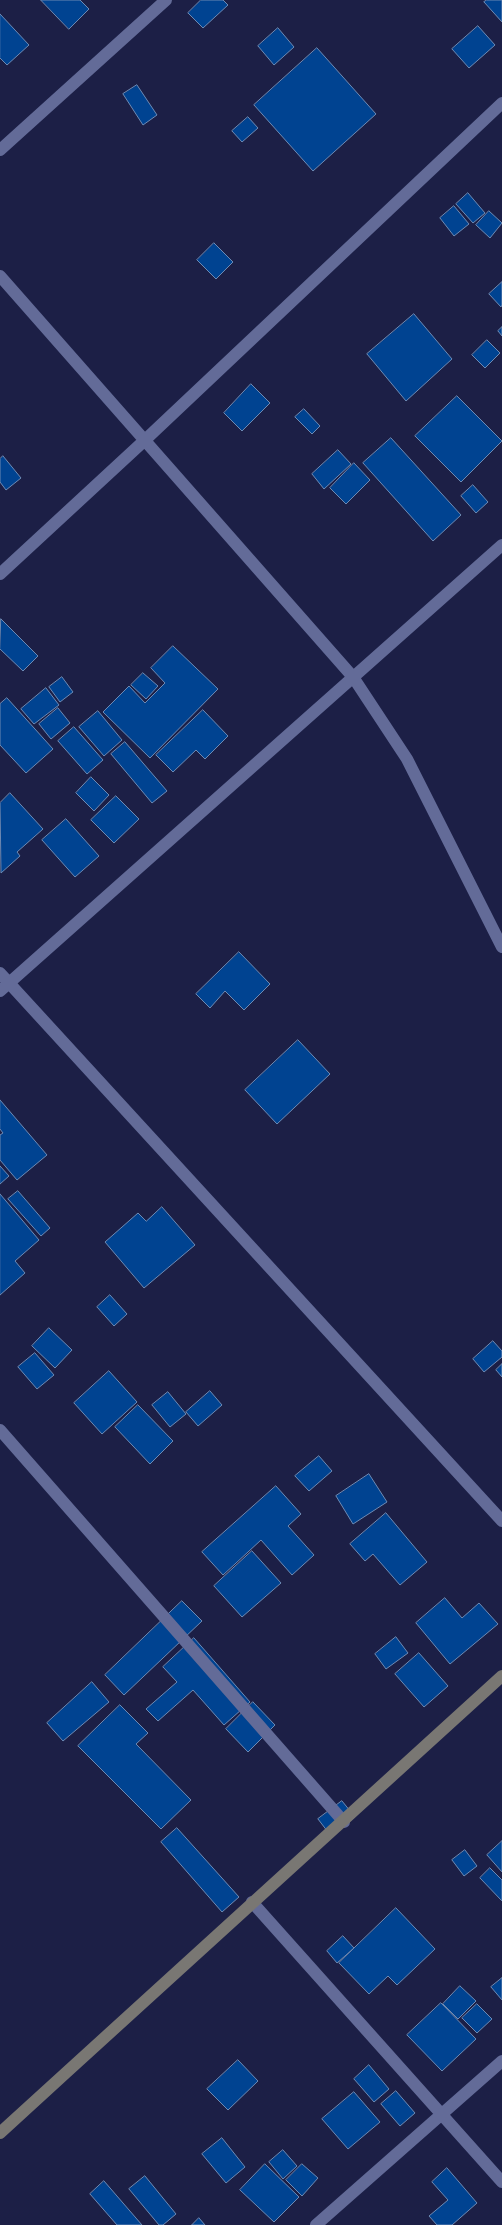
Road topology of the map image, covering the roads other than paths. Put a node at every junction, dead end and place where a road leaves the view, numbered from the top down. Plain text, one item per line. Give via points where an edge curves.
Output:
1 (166, 0) edge
2 (502, 103) edge
3 (0, 150) edge
4 (0, 276) edge
5 (145, 440) junction
6 (502, 545) edge
7 (0, 574) edge
8 (353, 677) junction
9 (502, 947) edge
10 (0, 973) edge
11 (9, 982) junction
12 (0, 991) edge
13 (0, 1430) edge
14 (502, 1521) edge
15 (502, 1676) edge
16 (344, 1822) junction
17 (252, 1902) junction
18 (502, 2061) edge
19 (442, 2116) junction
20 (0, 2132) edge
21 (502, 2182) edge
22 (316, 2225) edge

1 - 3 street
2 - 5 street
4 - 5 street
5 - 7 street
5 - 8 street
6 - 8 street
8 - 9 street via 407,759
8 - 11 street
10 - 11 street
11 - 12 street
11 - 14 street
13 - 16 street
15 - 16 main road
16 - 17 main road
17 - 19 street
17 - 20 main road
18 - 19 street
19 - 21 street
19 - 22 street

